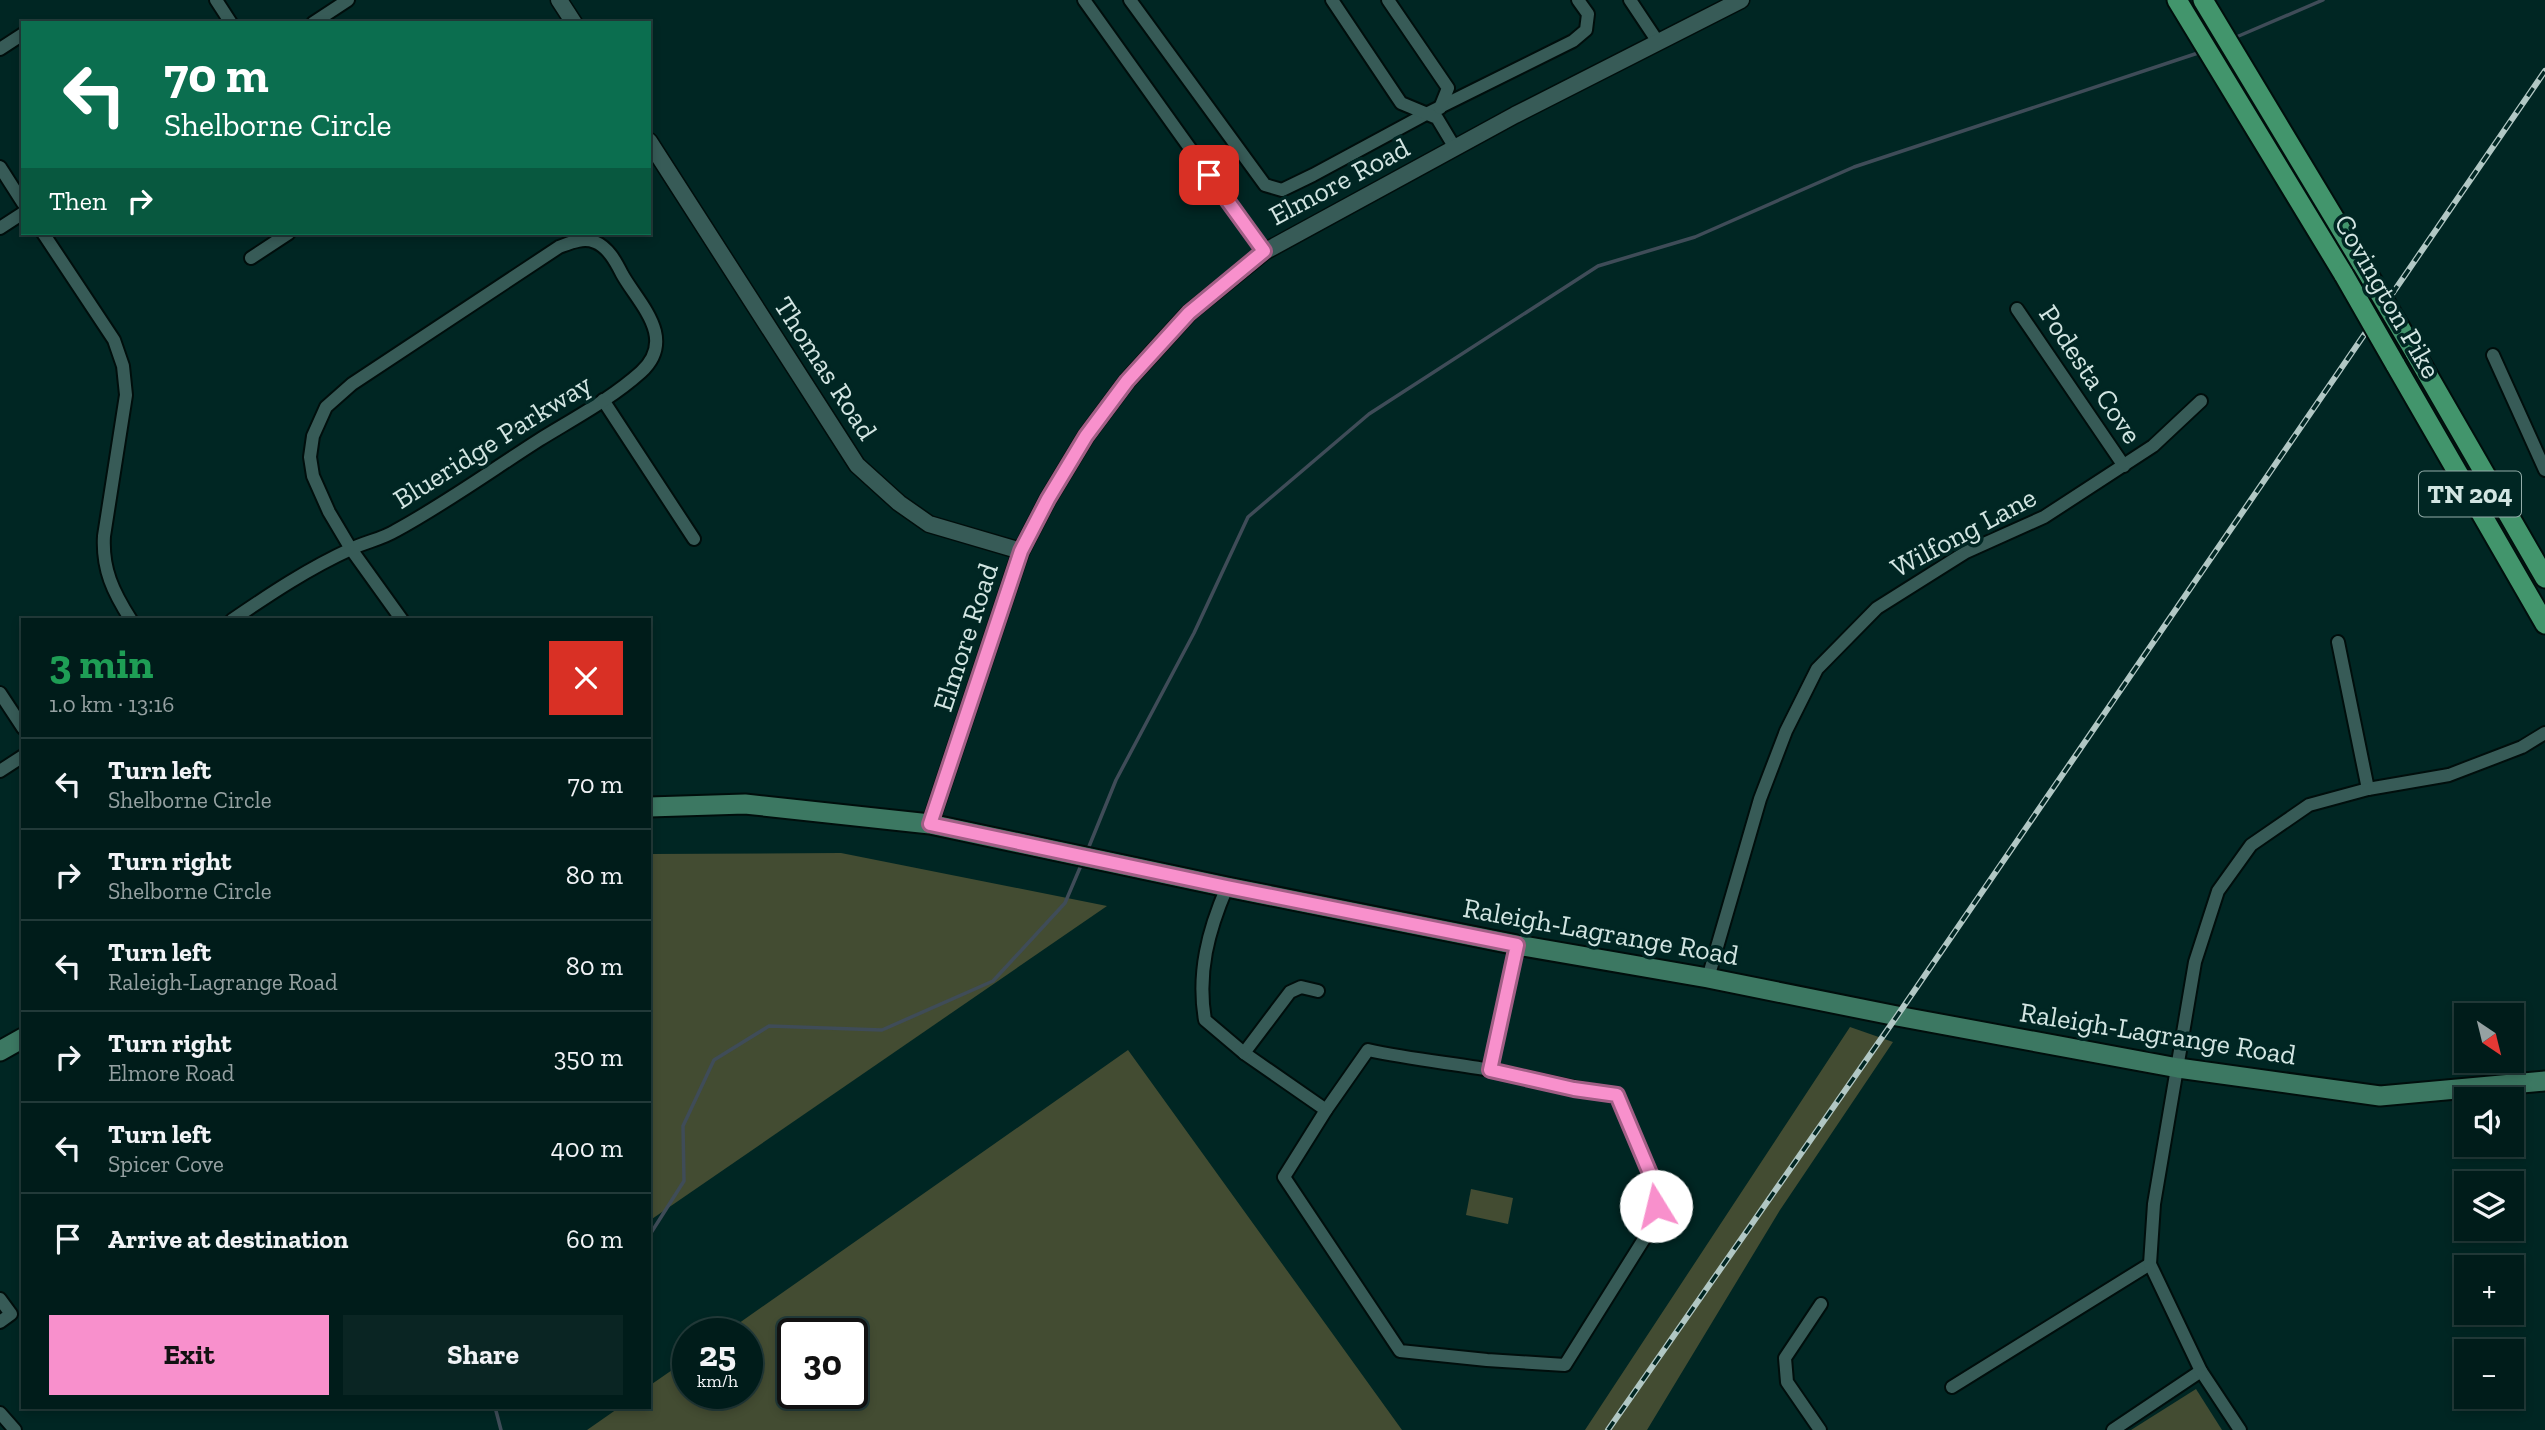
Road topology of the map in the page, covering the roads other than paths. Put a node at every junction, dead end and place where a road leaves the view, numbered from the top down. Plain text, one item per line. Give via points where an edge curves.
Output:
1 (216, 0) edge
2 (348, 0) edge
3 (559, 0) edge
4 (1084, 0) edge
5 (1130, 0) edge
6 (1332, 0) edge
7 (1388, 0) edge
8 (1578, 0) edge
9 (1630, 0) edge
10 (1741, 0) edge
11 (2177, 0) edge
12 (2203, 0) edge
13 (230, 21) edge
14 (316, 21) edge
15 (573, 21) edge
16 (21, 35) edge
17 (1658, 42) junction
18 (0, 49) edge
19 (1434, 113) junction
20 (651, 144) edge
21 (1455, 148) junction
22 (0, 167) edge
23 (21, 200) edge
24 (21, 214) edge
25 (0, 228) edge
26 (44, 235) edge
27 (286, 235) edge
28 (1264, 251) junction
29 (251, 258) dead end
30 (2017, 309) dead end
31 (2493, 355) dead end
32 (603, 400) junction
33 (2200, 401) dead end
34 (2124, 466) junction
35 (2545, 470) edge
36 (694, 539) dead end
37 (351, 549) junction
38 (1021, 551) junction
39 (2545, 578) edge
40 (130, 618) edge
41 (235, 618) edge
42 (401, 618) edge
43 (2545, 624) edge
44 (2338, 642) dead end
45 (0, 693) edge
46 (21, 725) edge
47 (2545, 733) edge
48 (21, 757) edge
49 (0, 771) edge
50 (2368, 789) junction
51 (651, 807) edge
52 (930, 824) junction
53 (1227, 887) junction
54 (1517, 945) junction
55 (1708, 978) junction
56 (1318, 991) dead end
57 (21, 1039) edge
58 (0, 1051) edge
59 (1244, 1053) junction
60 (2178, 1068) junction
61 (1490, 1070) junction
62 (2545, 1081) edge
63 (1326, 1110) junction
64 (2151, 1264) junction
65 (0, 1299) edge
66 (1821, 1304) dead end
67 (0, 1322) edge
68 (2201, 1371) junction
69 (1952, 1387) dead end
70 (0, 1413) edge
71 (15, 1430) edge
72 (1820, 1430) edge
73 (2113, 1430) edge
74 (2240, 1430) edge

1 - 13 street
2 - 14 street
3 - 15 street
4 - 28 street
5 - 19 street via 1265,185 1282,190
6 - 19 street via 1401,103
7 - 19 street via 1448,88
8 - 19 street via 1588,15 1586,30 1573,41
9 - 17 street
10 - 17 street, Elmore Road
11 - 43 main road, Covington Pike / TN 204, bridge via 2344,275
12 - 39 main road, Covington Pike / TN 204, bridge
16 - 18 street
17 - 21 street, Elmore Road
19 - 21 street
20 - 38 street, Thomas Road via 857,466 929,524
21 - 28 street, Elmore Road
22 - 23 street
24 - 25 street
26 - 40 street via 114,340 123,366 126,395 103,552 109,581
27 - 29 street
28 - 38 street, Elmore Road via 1189,313 1127,381 1086,436
30 - 34 street, Podesta Cove
31 - 35 street
32 - 36 street
32 - 37 street, Blueridge Parkway via 393,533
32 - 37 street, Blueridge Parkway via 644,369 656,338 650,315 608,251 595,241 576,240 352,384 326,407 313,436 313,476
33 - 34 street, Wilfong Lane via 2153,446
34 - 55 street, Wilfong Lane via 2044,517 1966,552 1877,608 1817,669 1760,799
37 - 41 street, Blueridge Parkway
37 - 42 street
38 - 52 street, Elmore Road
44 - 50 street
45 - 46 street
47 - 50 street via 2522,747 2449,775
48 - 49 street
50 - 60 street via 2309,805 2251,845 2218,891 2195,962
51 - 52 main road, Raleigh-Lagrange Road via 745,804
52 - 53 main road, Raleigh-Lagrange Road
53 - 54 main road, Raleigh-Lagrange Road
53 - 59 street via 1209,934 1202,1004 1205,1020
54 - 55 main road, Raleigh-Lagrange Road
54 - 61 street
55 - 60 main road, Raleigh-Lagrange Road
56 - 59 street via 1301,987 1290,992
57 - 58 main road
59 - 63 street
60 - 62 main road, Raleigh-Lagrange Road via 2380,1096
60 - 64 street via 2154,1204
61 - 63 street via 1368,1050
61 - 63 street via 1617,1095 1657,1190 1654,1223 1565,1365 1400,1351 1284,1177
64 - 68 street
64 - 69 street
65 - 67 street via 11,1314
66 - 72 street via 1785,1359 1787,1382
68 - 73 street
68 - 74 street
70 - 71 street

